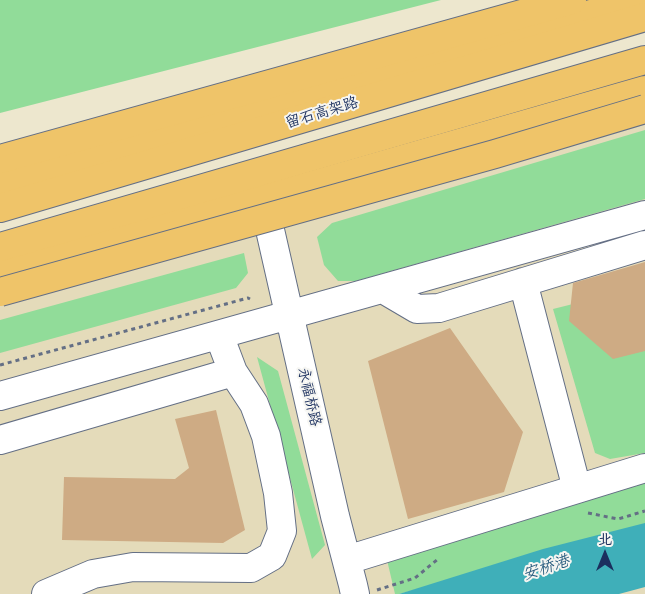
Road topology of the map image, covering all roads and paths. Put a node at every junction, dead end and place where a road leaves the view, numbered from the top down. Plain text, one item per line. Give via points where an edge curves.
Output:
1 (572, 0) edge
2 (638, 0) edge
3 (645, 17) edge
4 (645, 60) edge
5 (645, 90) edge
6 (645, 109) edge
7 (0, 159) edge
8 (0, 184) edge
9 (263, 199) junction
10 (0, 208) edge
11 (645, 215) edge
12 (645, 245) edge
13 (0, 247) edge
14 (0, 274) edge
15 (523, 282) junction
16 (383, 289) junction
17 (0, 292) edge
18 (290, 315) junction
19 (219, 335) junction
20 (233, 372) junction
21 (0, 396) edge
22 (0, 440) edge
23 (645, 468) edge
24 (581, 501) junction
25 (645, 511) edge
26 (443, 556) dead end
27 (347, 560) junction
28 (364, 593) edge
29 (46, 594) edge

1 - 7 main road
2 - 8 main road via 209,128
3 - 10 main road, 留石高架路
4 - 13 main road
5 - 9 main road
6 - 17 main road, bridge
9 - 14 main road
9 - 18 street, 永福桥路
11 - 16 street
12 - 15 street
15 - 16 street via 440,308 418,309
15 - 24 street
16 - 18 street
18 - 19 street
18 - 27 street, 永福桥路
19 - 20 street
19 - 21 street
20 - 22 street
20 - 29 street via 254,404 266,436 282,532 272,556 251,568 133,567 93,574
23 - 24 street
24 - 25 path via 618,519
24 - 27 street
26 - 28 path via 415,578
27 - 28 street, 永福桥路 via 354,585

